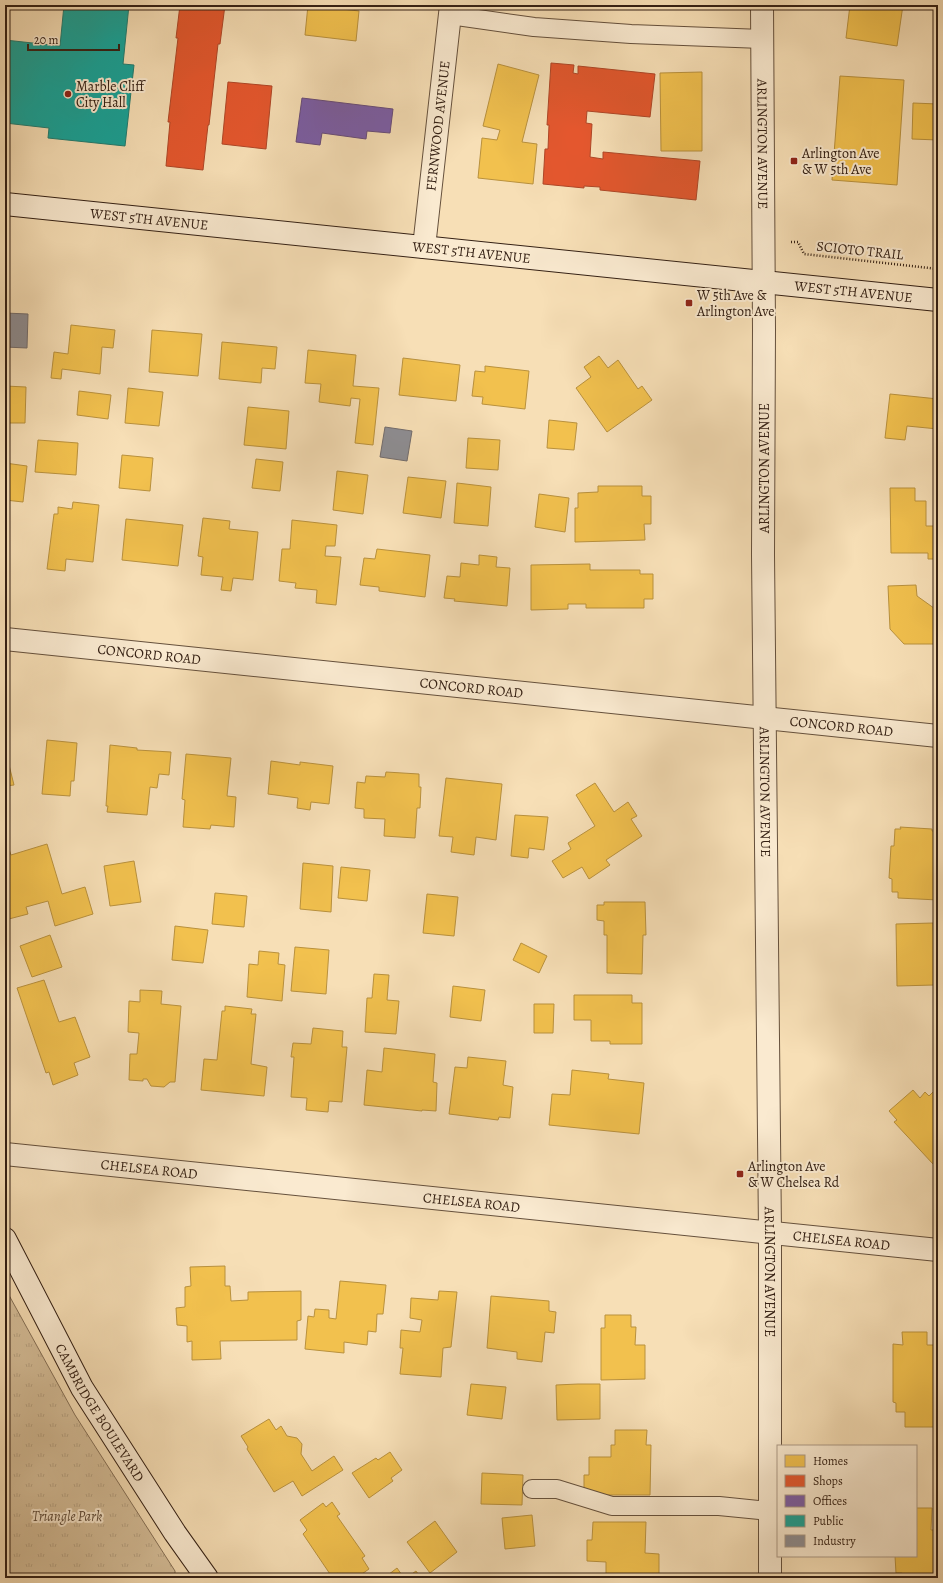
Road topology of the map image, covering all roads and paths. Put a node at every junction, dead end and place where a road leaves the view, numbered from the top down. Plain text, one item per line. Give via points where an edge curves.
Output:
1 (762, 5) edge
2 (451, 10) edge
3 (762, 39) junction
4 (5, 204) edge
5 (764, 241) junction
6 (424, 247) junction
7 (938, 269) edge
8 (764, 282) junction
9 (938, 300) edge
10 (5, 639) edge
11 (765, 719) junction
12 (938, 736) edge
13 (5, 1154) edge
14 (770, 1232) junction
15 (5, 1239) edge
16 (938, 1250) edge
17 (532, 1489) dead end
18 (769, 1511) junction
19 (207, 1578) edge
20 (770, 1578) edge

1 - 3 street, ARLINGTON AVENUE
2 - 3 lane via 534,27
2 - 6 street, FERNWOOD AVENUE
3 - 5 street, ARLINGTON AVENUE
4 - 6 street, WEST 5TH AVENUE
5 - 7 path, SCIOTO TRAIL via 798,242 804,254
5 - 8 street, ARLINGTON AVENUE
6 - 8 street, WEST 5TH AVENUE
8 - 9 street, WEST 5TH AVENUE
8 - 11 street, ARLINGTON AVENUE
10 - 11 street, CONCORD ROAD
11 - 12 street, CONCORD ROAD
11 - 14 street, ARLINGTON AVENUE
13 - 14 street, CHELSEA ROAD
14 - 16 street, CHELSEA ROAD
14 - 18 street, ARLINGTON AVENUE
15 - 19 street, CAMBRIDGE BOULEVARD via 82,1388 175,1533
17 - 18 lane via 558,1489 612,1506 719,1506
18 - 20 street, ARLINGTON AVENUE

